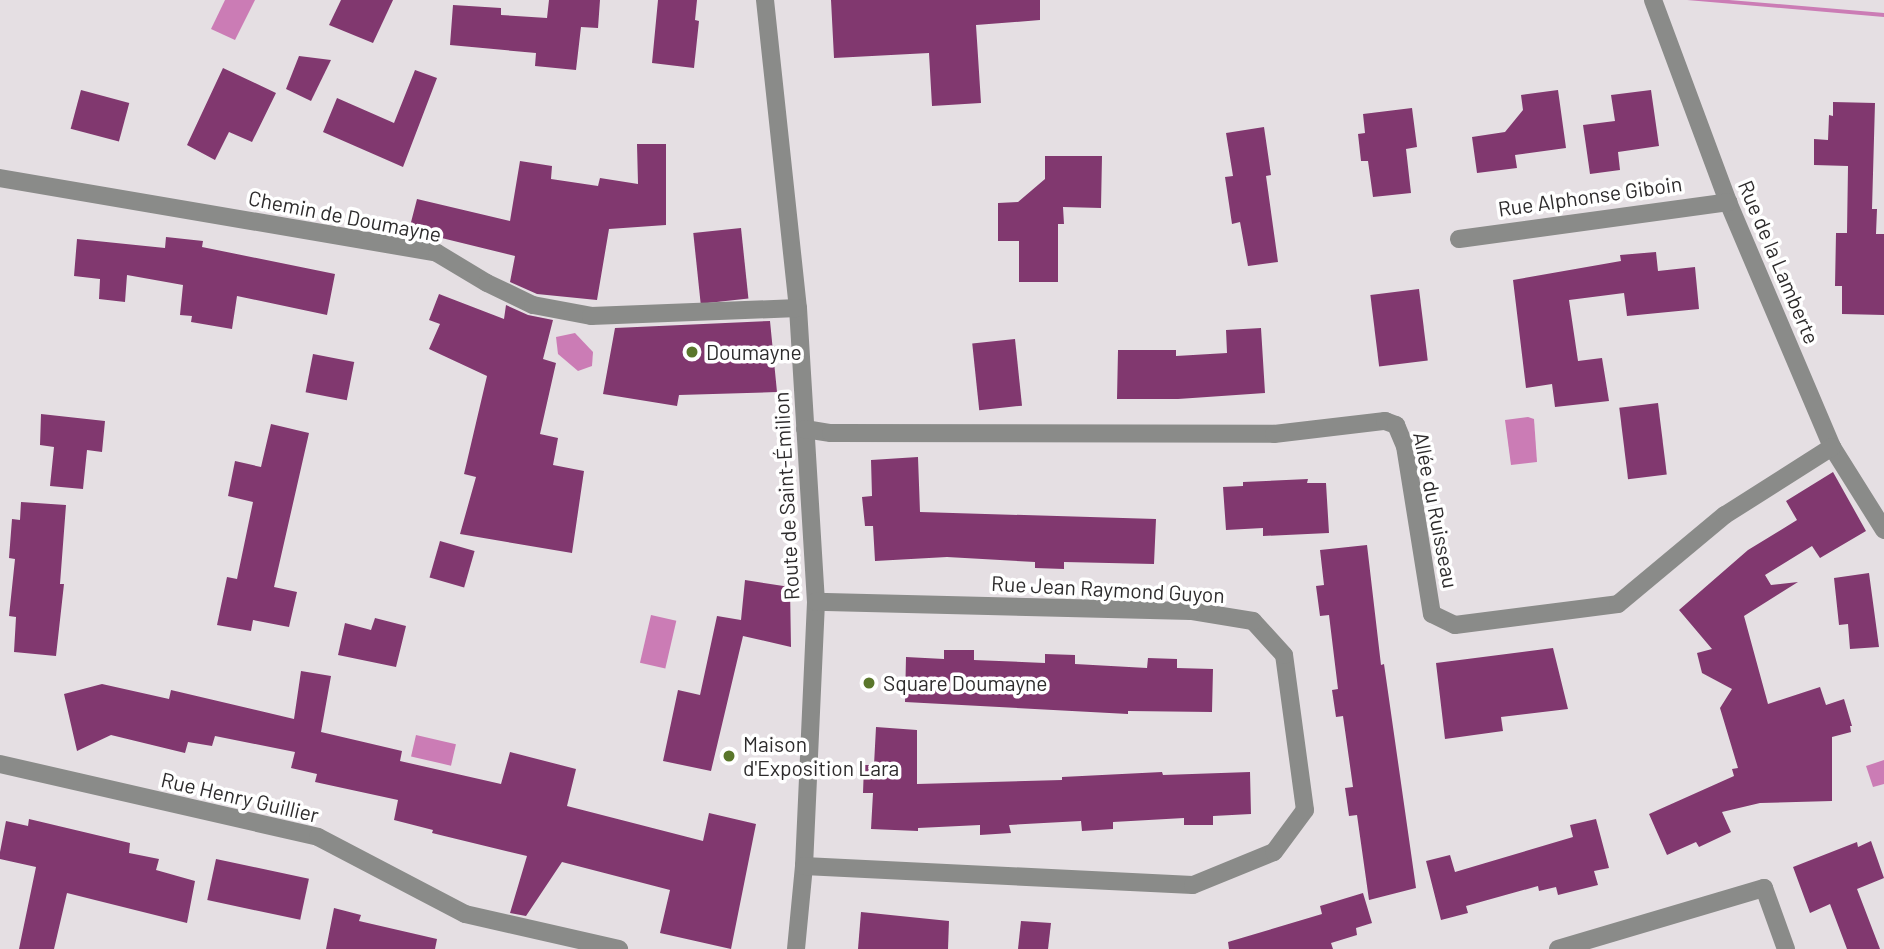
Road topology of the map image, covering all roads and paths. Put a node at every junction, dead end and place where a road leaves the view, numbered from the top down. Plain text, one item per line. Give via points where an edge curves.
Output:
1 (765, 0) edge
2 (1653, 0) edge
3 (0, 178) edge
4 (1728, 202) junction
5 (1460, 239) dead end
6 (798, 308) junction
7 (805, 429) junction
8 (1832, 447) junction
9 (1884, 530) edge
10 (816, 602) junction
11 (0, 764) edge
12 (804, 866) junction
13 (619, 949) edge
14 (796, 949) edge
15 (1558, 949) edge
16 (1786, 949) edge

1 - 6 street, Route de Saint-Émilion
2 - 4 street, Rue de la Lamberte
3 - 6 street, Chemin de Doumayne via 437,253 533,305 591,316
4 - 5 street, Rue Alphonse Giboin
4 - 8 street, Rue de la Lamberte
6 - 7 street, Route de Saint-Émilion
7 - 8 street, Allée du Ruisseau via 831,433 1274,433 1385,421 1396,425 1405,446 1432,614 1455,625 1618,604 1725,515
7 - 10 street, Route de Saint-Émilion
8 - 9 street, Rue de la Lamberte
10 - 12 street, Route de Saint-Émilion
10 - 12 street, Rue Jean Raymond Guyon via 1191,611 1253,621 1284,655 1305,810 1274,852 1193,885
11 - 13 street, Rue Henry Guillier via 318,837 465,914
12 - 14 street, Route de Saint-Émilion
15 - 16 street via 1764,888

